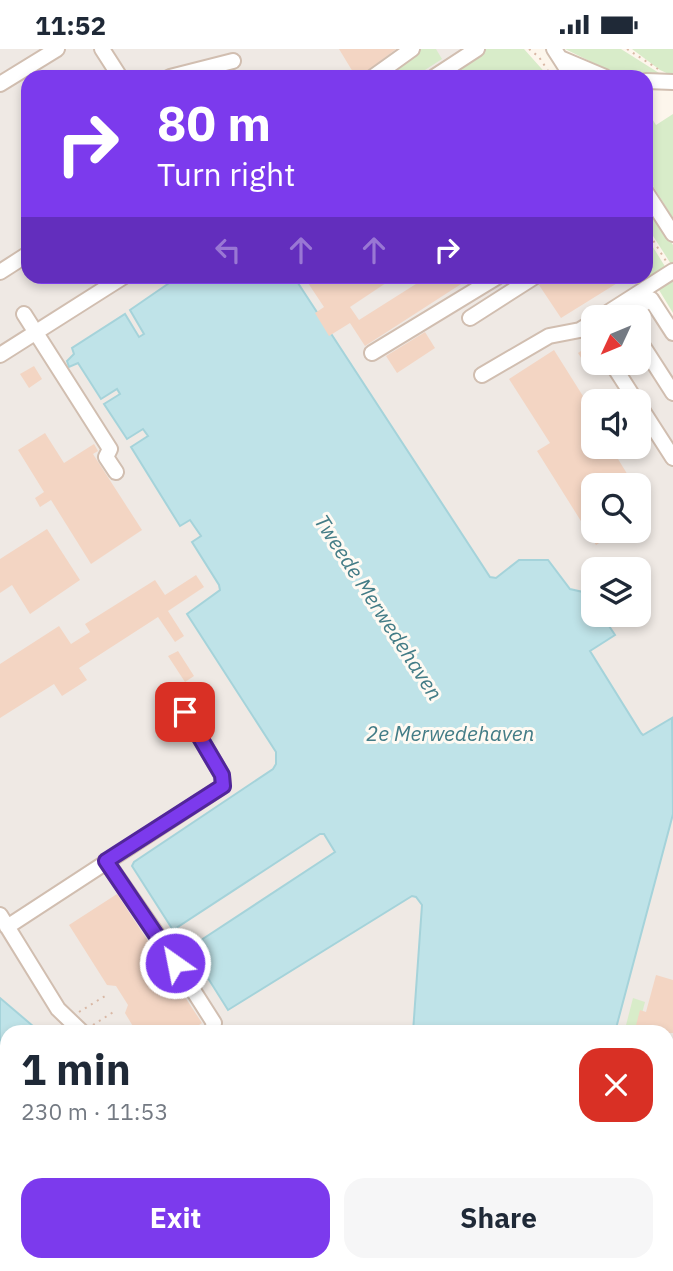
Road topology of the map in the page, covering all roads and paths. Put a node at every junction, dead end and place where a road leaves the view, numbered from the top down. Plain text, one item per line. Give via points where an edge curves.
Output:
1 (57, 49) edge
2 (102, 49) edge
3 (412, 49) edge
4 (477, 49) edge
5 (529, 49) edge
6 (627, 49) edge
7 (557, 53) edge
8 (233, 61) dead end
9 (23, 70) edge
10 (116, 70) edge
11 (198, 70) edge
12 (383, 70) edge
13 (444, 70) edge
14 (547, 70) edge
15 (568, 70) edge
16 (586, 70) edge
17 (21, 71) edge
18 (653, 81) edge
19 (672, 82) edge
20 (0, 84) edge
21 (653, 203) edge
22 (673, 234) edge
23 (653, 240) edge
24 (21, 258) edge
25 (673, 271) edge
26 (0, 272) edge
27 (111, 284) edge
28 (485, 284) edge
29 (523, 284) edge
30 (653, 284) edge
31 (653, 284) edge
32 (620, 305) edge
33 (642, 305) edge
34 (24, 314) dead end
35 (470, 318) dead end
36 (581, 329) edge
37 (36, 332) junction
38 (673, 333) edge
39 (372, 353) dead end
40 (0, 355) edge
41 (651, 359) edge
42 (482, 375) dead end
43 (673, 393) edge
44 (651, 424) edge
45 (673, 458) edge
46 (116, 472) dead end
47 (185, 712) dead end
48 (106, 861) junction
49 (4, 921) edge
50 (105, 996) dead end
51 (115, 1011) dead end
52 (79, 1013) dead end
53 (82, 1025) edge
54 (94, 1025) edge
55 (213, 1025) edge

1 - 9 street
2 - 10 street
3 - 12 street
4 - 13 street
5 - 14 path
6 - 19 path
7 - 15 street
7 - 16 street
8 - 11 street
17 - 20 street
18 - 19 street
21 - 22 street
23 - 25 path
24 - 26 street
25 - 30 street
27 - 37 street
28 - 39 street
29 - 35 street
31 - 32 street
33 - 38 street via 651,299
34 - 37 street
36 - 42 street via 549,336
37 - 40 street
37 - 46 street via 110,449 106,457
41 - 43 street
44 - 45 street
47 - 48 street via 222,775 223,786
48 - 49 street
48 - 55 street
49 - 53 street via 58,1009
50 - 52 path
51 - 54 path

